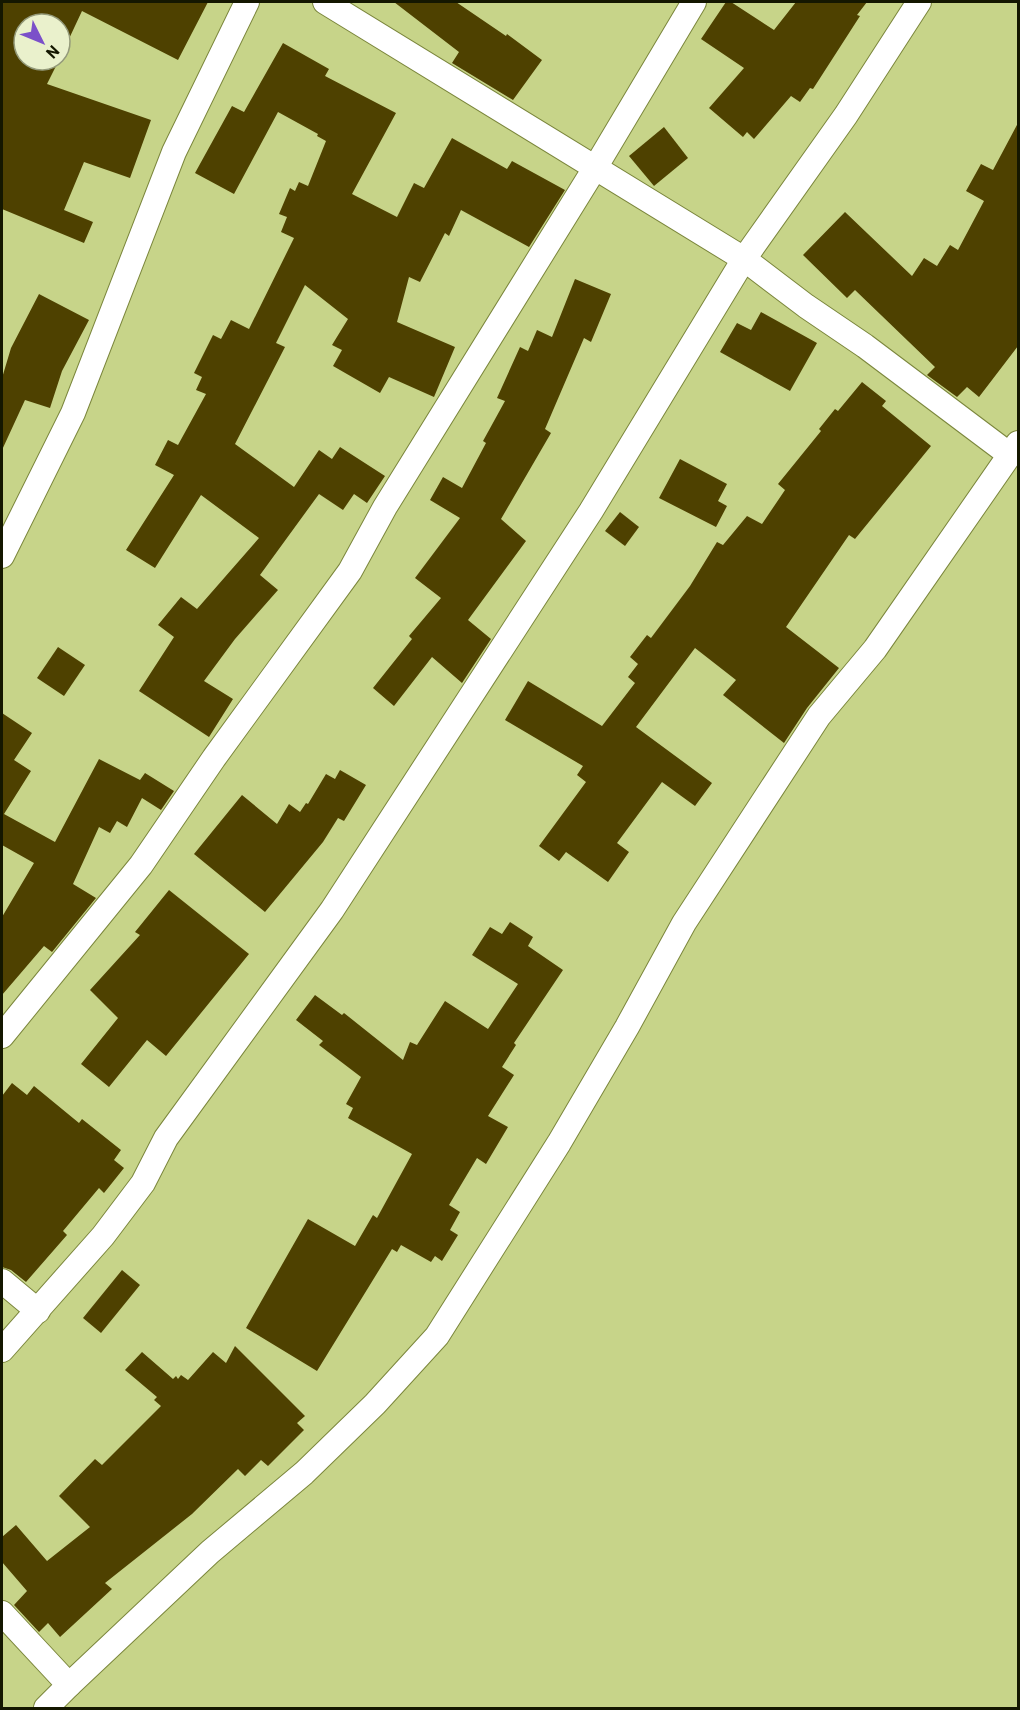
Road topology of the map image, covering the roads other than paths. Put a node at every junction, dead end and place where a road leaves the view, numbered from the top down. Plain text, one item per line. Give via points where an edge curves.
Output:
1 (247, 2) edge
2 (325, 2) edge
3 (694, 2) edge
4 (919, 2) edge
5 (596, 168) junction
6 (744, 259) junction
7 (1014, 449) edge
8 (2, 556) edge
9 (2, 1036) edge
10 (2, 1281) edge
11 (38, 1311) junction
12 (2, 1350) edge
13 (2, 1612) edge
14 (69, 1685) junction
15 (46, 1708) edge

1 - 8 street via 174,152 73,413
2 - 5 street
3 - 5 street
4 - 6 street via 846,115
5 - 6 street
5 - 9 street via 386,507 350,572 141,865
6 - 7 street
6 - 11 street via 591,511 332,910 166,1138 143,1183
7 - 14 street via 875,649 819,716 684,923 559,1143 437,1336 304,1473 210,1552
10 - 11 street
11 - 12 street
13 - 14 street
14 - 15 street

